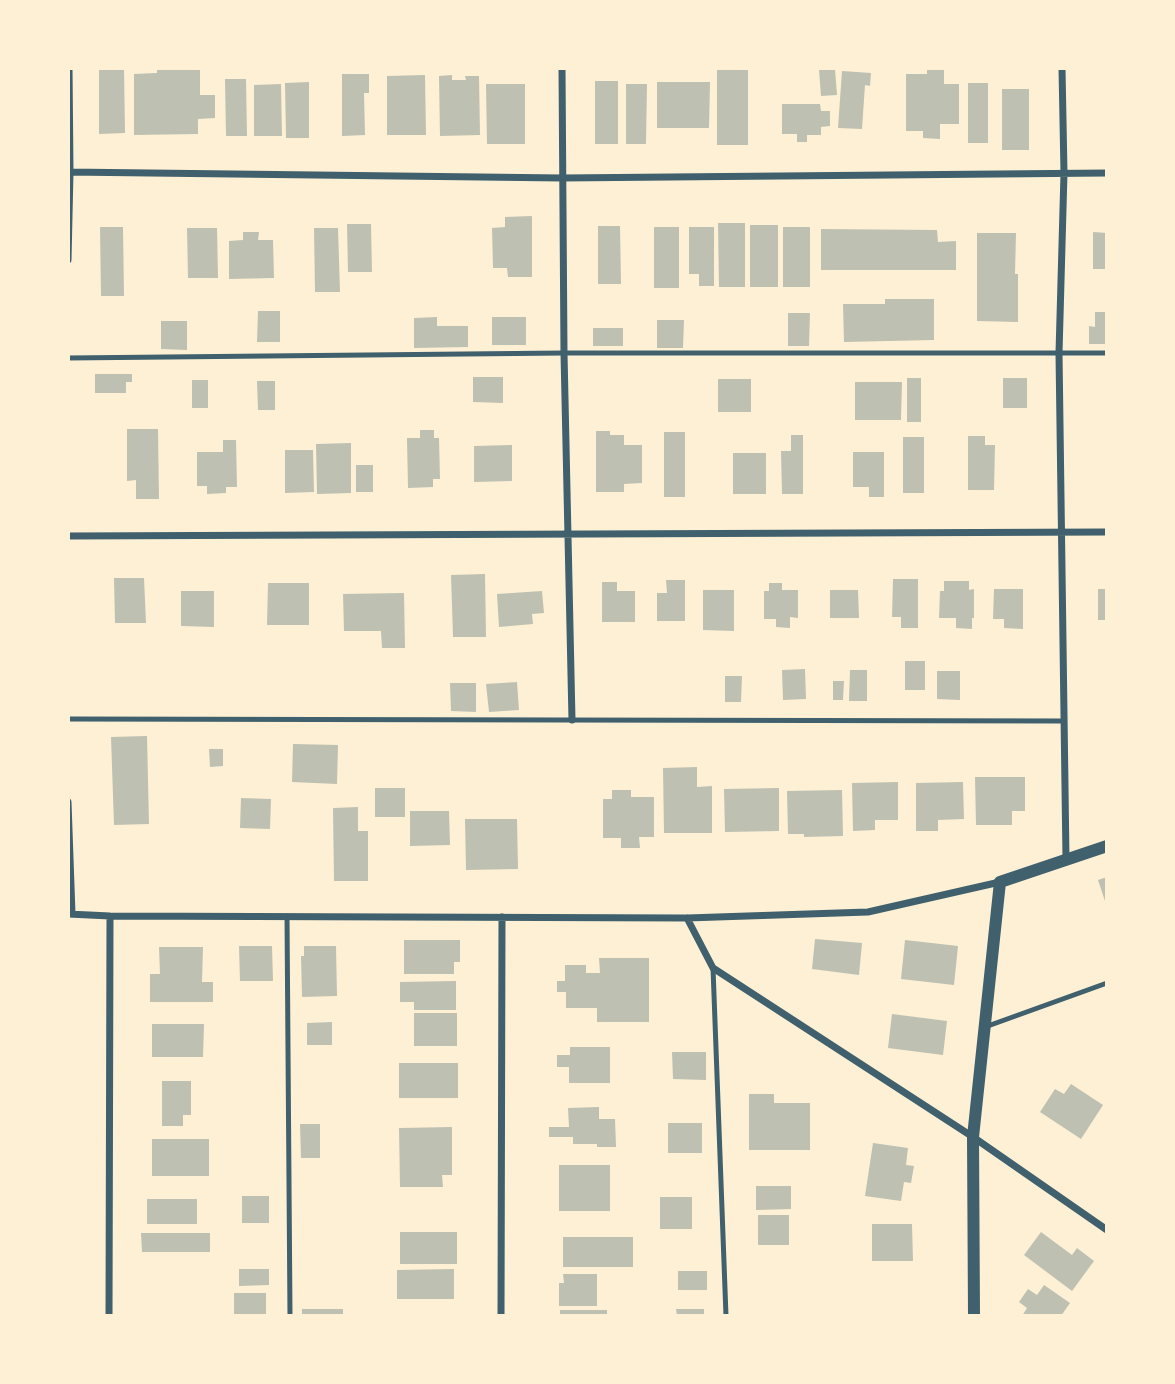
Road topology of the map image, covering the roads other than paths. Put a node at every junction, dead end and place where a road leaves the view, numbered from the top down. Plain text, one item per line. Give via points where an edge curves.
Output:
1 (69, 68) edge
2 (562, 68) edge
3 (1062, 68) edge
4 (69, 172) edge
5 (1064, 173) junction
6 (1107, 173) edge
7 (562, 178) junction
8 (68, 260) edge
9 (564, 354) junction
10 (1059, 354) junction
11 (1107, 354) edge
12 (68, 358) edge
13 (1060, 532) junction
14 (1107, 532) edge
15 (566, 533) junction
16 (68, 536) edge
17 (68, 719) edge
18 (572, 720) junction
19 (1064, 721) junction
20 (68, 802) edge
21 (1107, 846) edge
22 (1066, 859) junction
23 (1000, 881) junction
24 (70, 914) edge
25 (110, 916) junction
26 (287, 916) junction
27 (502, 917) junction
28 (687, 918) junction
29 (713, 968) junction
30 (1107, 982) edge
31 (985, 1027) junction
32 (973, 1137) junction
33 (1107, 1230) edge
34 (109, 1316) edge
35 (290, 1316) edge
36 (501, 1316) edge
37 (726, 1316) edge
38 (974, 1316) edge

1 - 4 street
2 - 7 street
3 - 5 street
4 - 7 street
4 - 8 street
5 - 6 street
5 - 7 street
5 - 10 street
7 - 9 street
9 - 10 lane
9 - 12 lane
9 - 15 street
10 - 11 lane
10 - 13 street
13 - 14 street
13 - 15 street
13 - 19 street
15 - 16 street
15 - 18 street
17 - 18 lane
18 - 19 lane
19 - 22 street
20 - 24 street
21 - 22 street
22 - 23 street
23 - 28 street via 868,912
23 - 31 street
24 - 25 street
25 - 26 street
25 - 34 street
26 - 27 street
26 - 35 lane
27 - 28 street
27 - 36 street
28 - 29 street
29 - 32 street
29 - 37 lane
30 - 31 lane
31 - 32 street
32 - 33 street
32 - 38 street

